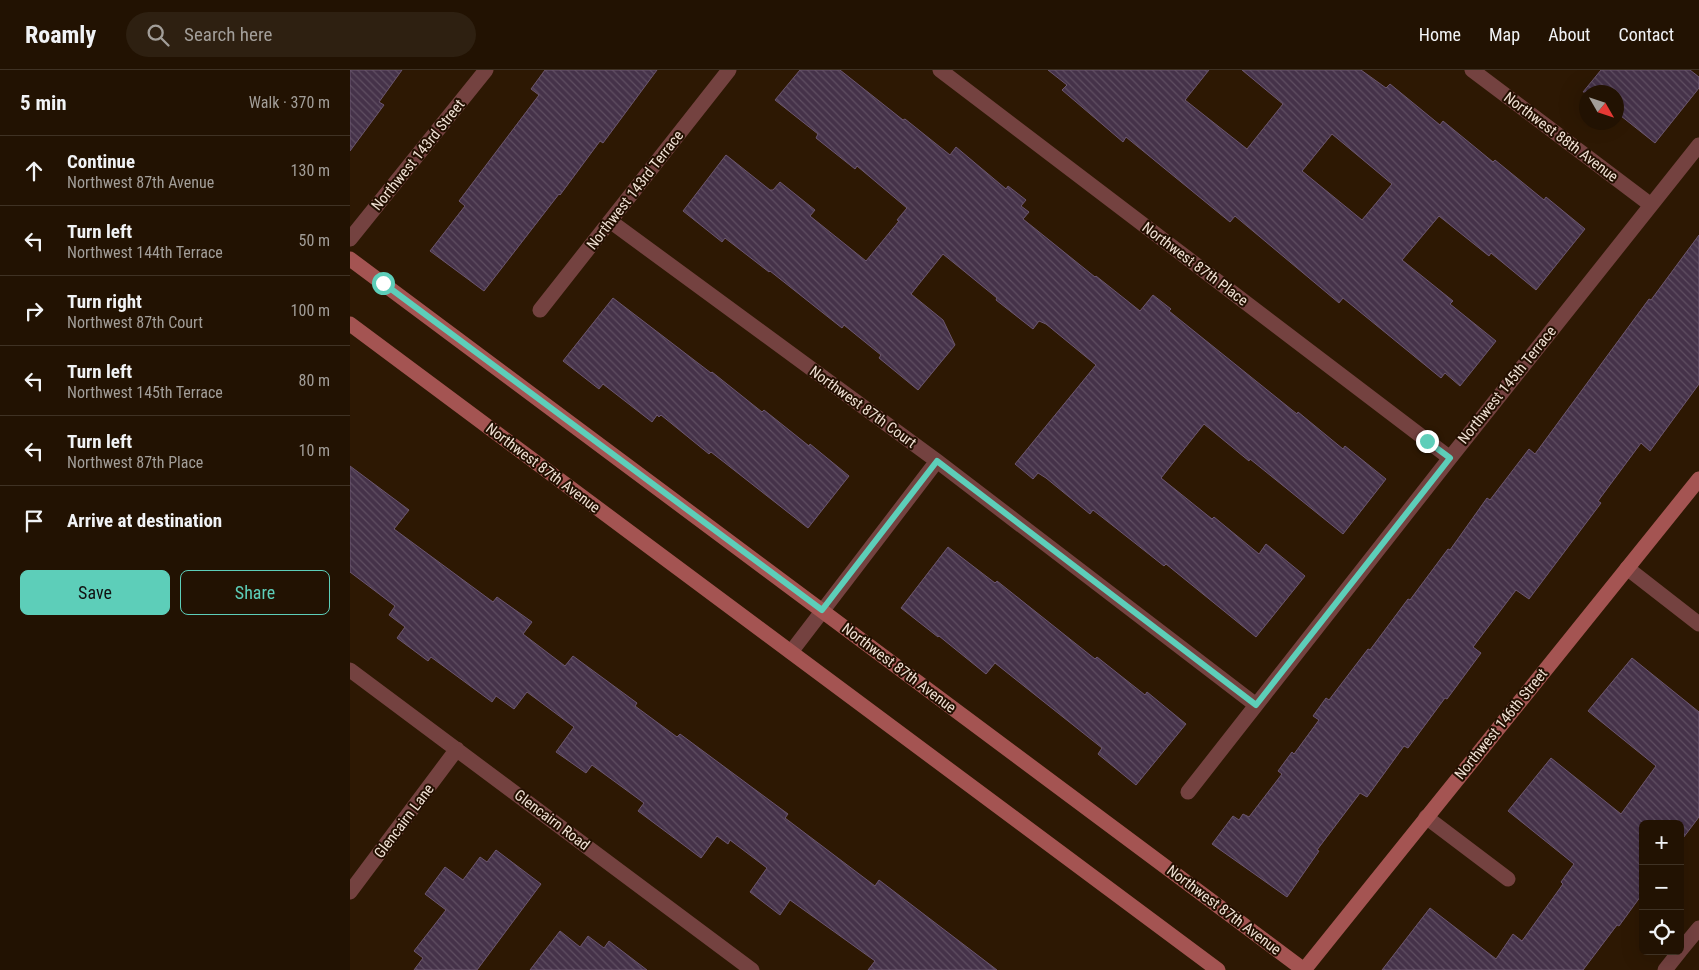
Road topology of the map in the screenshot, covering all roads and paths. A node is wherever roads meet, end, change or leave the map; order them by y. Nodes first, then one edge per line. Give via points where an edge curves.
1 (486, 70) edge
2 (730, 70) edge
3 (940, 70) edge
4 (1472, 70) edge
5 (1699, 145) edge
6 (1651, 205) junction
7 (610, 221) junction
8 (350, 240) edge
9 (350, 259) edge
10 (540, 310) dead end
11 (350, 324) edge
12 (1450, 458) junction
13 (937, 461) junction
14 (1699, 479) edge
15 (1627, 568) junction
16 (822, 610) junction
17 (1699, 624) edge
18 (791, 652) junction
19 (350, 670) edge
20 (1256, 705) junction
21 (457, 749) junction
22 (1188, 792) dead end
23 (1426, 817) junction
24 (1508, 879) dead end
25 (350, 892) edge
26 (1699, 928) edge
27 (1684, 946) edge
28 (1677, 955) edge
29 (752, 970) edge
30 (1218, 970) edge
31 (1304, 970) edge
32 (1665, 970) edge

1 - 8 street, Northwest 143rd Street
2 - 7 street, Northwest 143rd Terrace
3 - 12 street, Northwest 87th Place
4 - 6 street, Northwest 88th Avenue
5 - 6 street, Northwest 145th Terrace
6 - 12 street, Northwest 145th Terrace
7 - 10 street, Northwest 143rd Terrace
7 - 13 street, Northwest 87th Court
9 - 16 main road, Northwest 87th Avenue
11 - 18 main road, Northwest 87th Avenue
12 - 20 street, Northwest 145th Terrace
13 - 16 street
13 - 20 street, Northwest 87th Court
14 - 15 main road, Northwest 146th Street
15 - 17 street
15 - 23 main road, Northwest 146th Street
16 - 18 street
16 - 31 main road, Northwest 87th Avenue
18 - 30 main road, Northwest 87th Avenue
19 - 21 street, Glencairn Road
20 - 22 street, Northwest 145th Terrace
21 - 25 street, Glencairn Lane
21 - 29 street, Glencairn Road
23 - 24 street
23 - 31 main road, Northwest 146th Street
26 - 27 street
28 - 32 street

